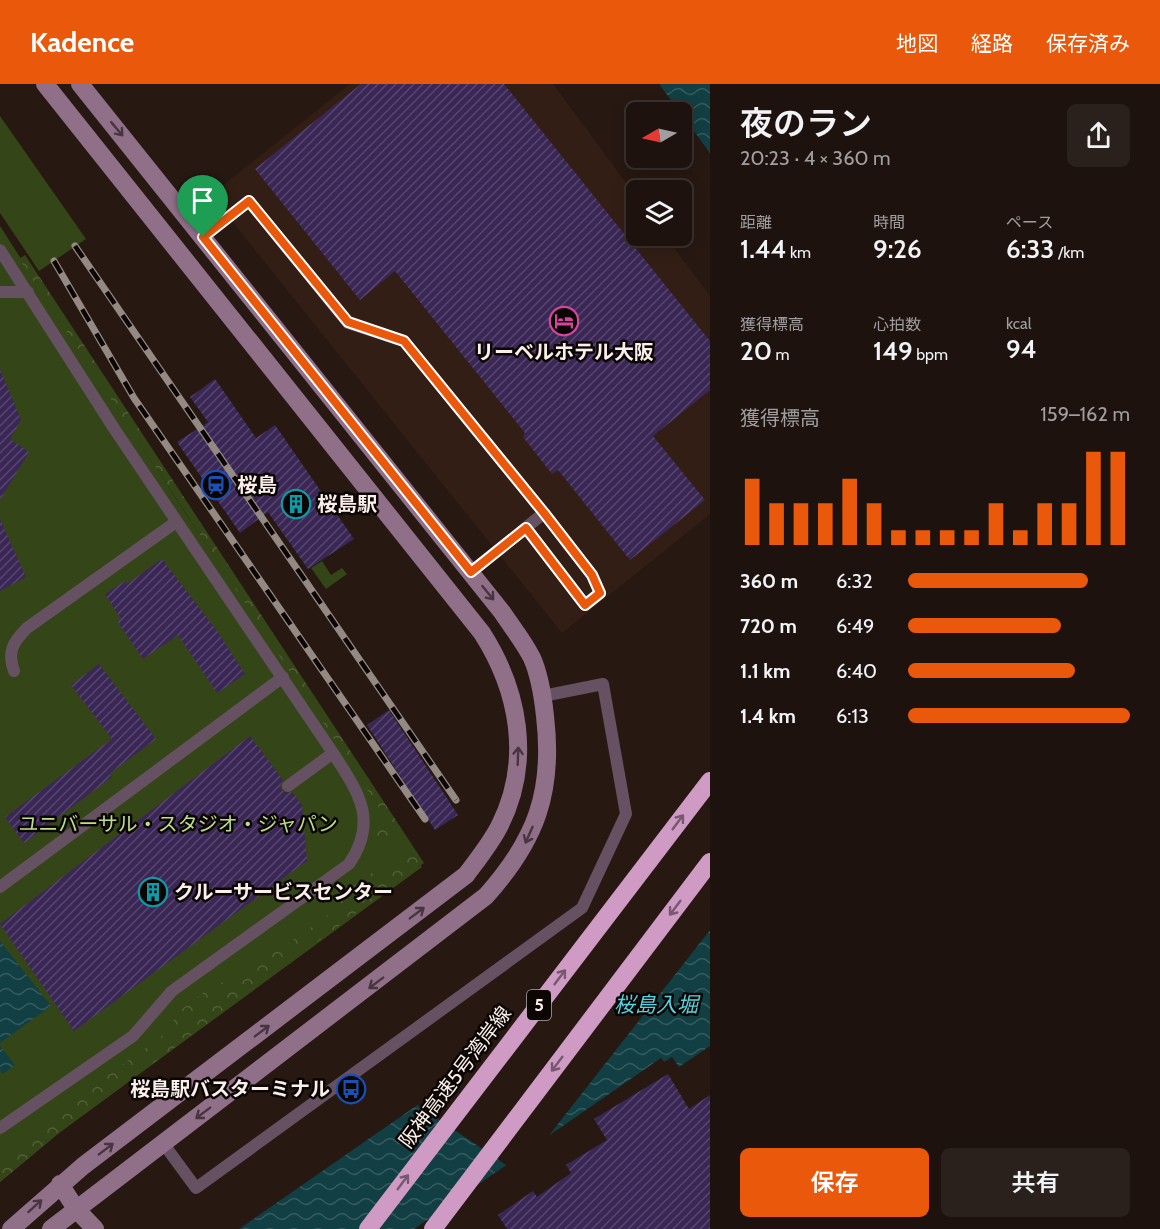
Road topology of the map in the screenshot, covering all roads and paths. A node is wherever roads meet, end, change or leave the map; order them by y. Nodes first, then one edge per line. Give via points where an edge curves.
1 (45, 84) edge
2 (80, 84) edge
3 (203, 237) junction
4 (0, 250) edge
5 (0, 292) edge
6 (28, 292) junction
7 (544, 513) junction
8 (176, 522) junction
9 (526, 528) junction
10 (471, 572) junction
11 (14, 671) dead end
12 (283, 677) junction
13 (543, 696) junction
14 (333, 753) junction
15 (710, 781) edge
16 (288, 786) dead end
17 (710, 862) edge
18 (0, 887) edge
19 (0, 1128) edge
20 (164, 1143) junction
21 (60, 1184) junction
22 (76, 1209) junction
23 (11, 1229) edge
24 (51, 1229) edge
25 (95, 1229) edge
26 (368, 1229) edge
27 (433, 1229) edge

21 -> 1 street via 466,875 500,826 512,797 518,771 519,730 509,685 499,659 482,633
2 -> 3 street
3 - 7 lane via 249,201 348,322 404,341
3 - 10 street
4 - 6 lane
5 - 6 lane
6 - 8 lane
7 - 9 lane
7 - 9 lane via 592,575 600,593 585,605
8 - 11 lane via 27,628 11,647
8 - 12 lane
9 - 10 lane
10 -> 13 street via 532,659
12 - 14 lane
12 - 18 lane
13 -> 20 street via 549,746 546,790 529,837 511,869 486,897 434,939
13 - 20 lane via 603,684 626,814 582,908 196,1188
14 - 16 lane
14 - 19 lane via 359,794 363,808 362,840 348,864 172,991 133,1036
26 -> 15 highway, 阪神高速5号湾岸線 / 5
17 -> 27 highway
20 - 22 street
21 - 22 street
23 -> 21 street
22 - 24 street
22 - 25 street

